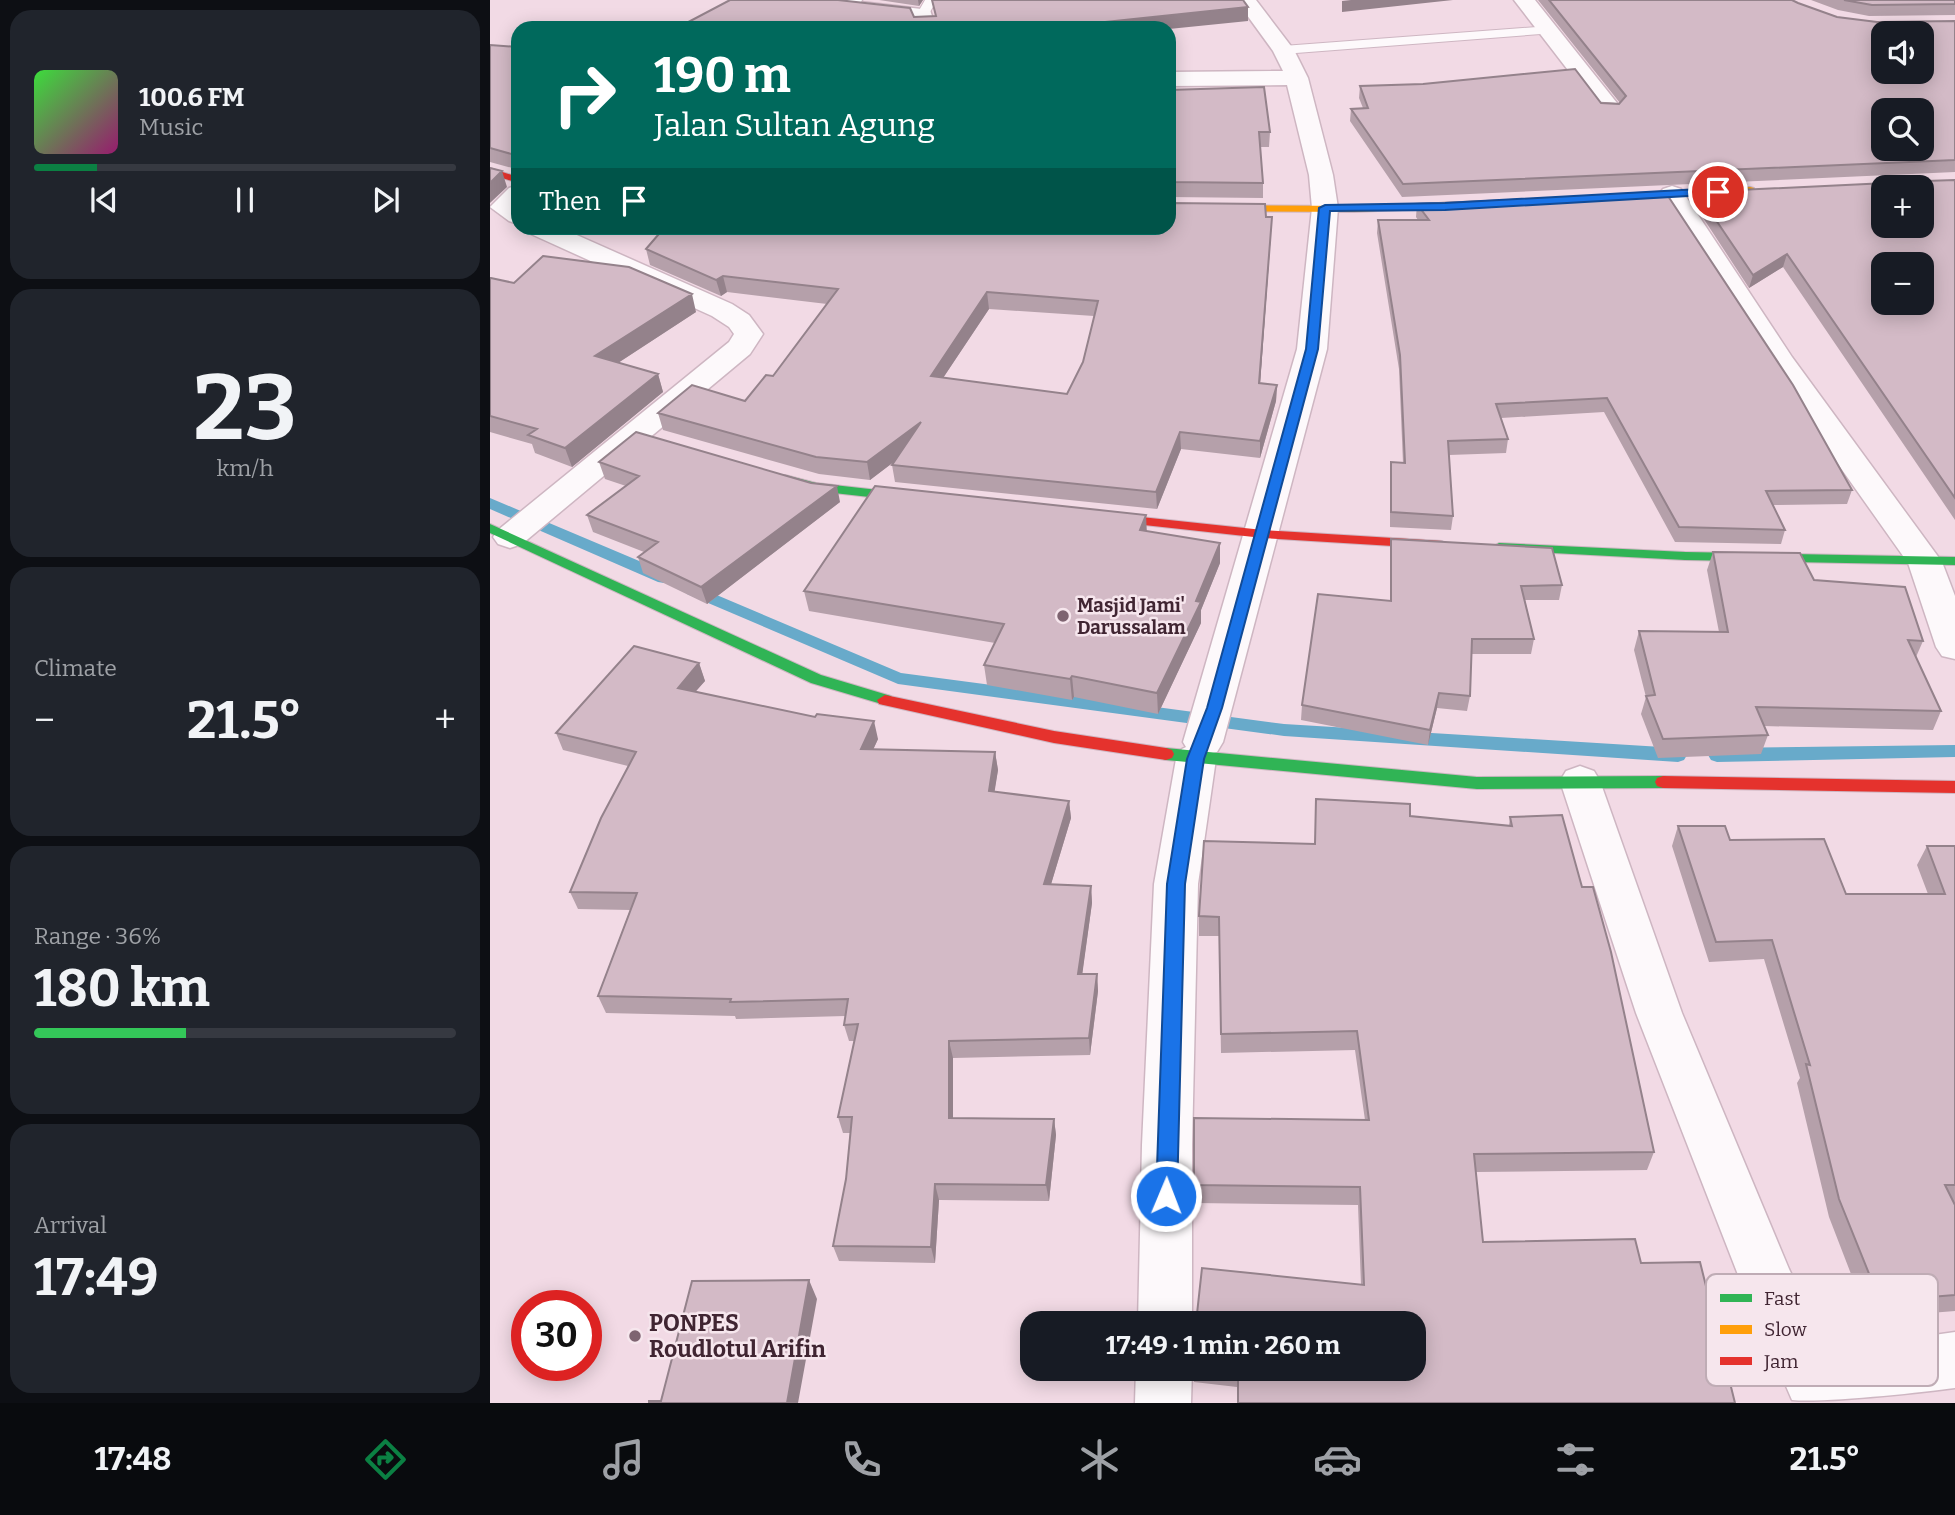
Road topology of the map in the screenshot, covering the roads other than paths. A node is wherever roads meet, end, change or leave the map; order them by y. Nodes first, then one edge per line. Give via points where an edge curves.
1 (852, 0) edge
2 (1245, 0) edge
3 (1524, 0) edge
4 (927, 14) edge
5 (1550, 30) junction
6 (1283, 50) junction
7 (1297, 78) junction
8 (1176, 79) edge
9 (1609, 108) edge
10 (490, 171) edge
11 (511, 178) edge
12 (1761, 190) edge
13 (1672, 194) junction
14 (1597, 198) edge
15 (1483, 204) edge
16 (1176, 208) edge
17 (1325, 208) junction
18 (556, 235) edge
19 (773, 475) edge
20 (939, 500) edge
21 (1074, 514) edge
22 (500, 533) edge
23 (1263, 534) junction
24 (1454, 545) edge
25 (1481, 547) edge
26 (1940, 561) edge
27 (1955, 647) edge
28 (1205, 737) junction
29 (1580, 781) junction
30 (1955, 787) edge
31 (1765, 1274) edge
32 (1164, 1311) edge
33 (1164, 1381) edge
34 (1838, 1386) edge
35 (1816, 1391) edge
36 (1163, 1403) edge

1 - 4 street via 848,7
2 - 6 street
3 - 5 street
5 - 6 lane
5 - 9 street
6 - 7 street
7 - 8 street
7 - 17 street
10 - 11 street
12 - 13 street
13 - 14 street
13 - 26 street via 1780,360
15 - 17 street
16 - 17 street
17 - 23 street via 1312,349
18 - 22 street via 722,310 749,334 740,348 643,436
19 - 20 street via 816,488
21 - 23 street
22 - 28 street via 816,679 895,704 1054,737
23 - 24 street
23 - 28 street
25 - 26 street
26 - 27 street
28 - 29 street via 1477,783
28 - 32 street via 1176,884
29 - 30 street
29 - 31 street via 1659,1013
33 - 36 street
34 - 35 street

